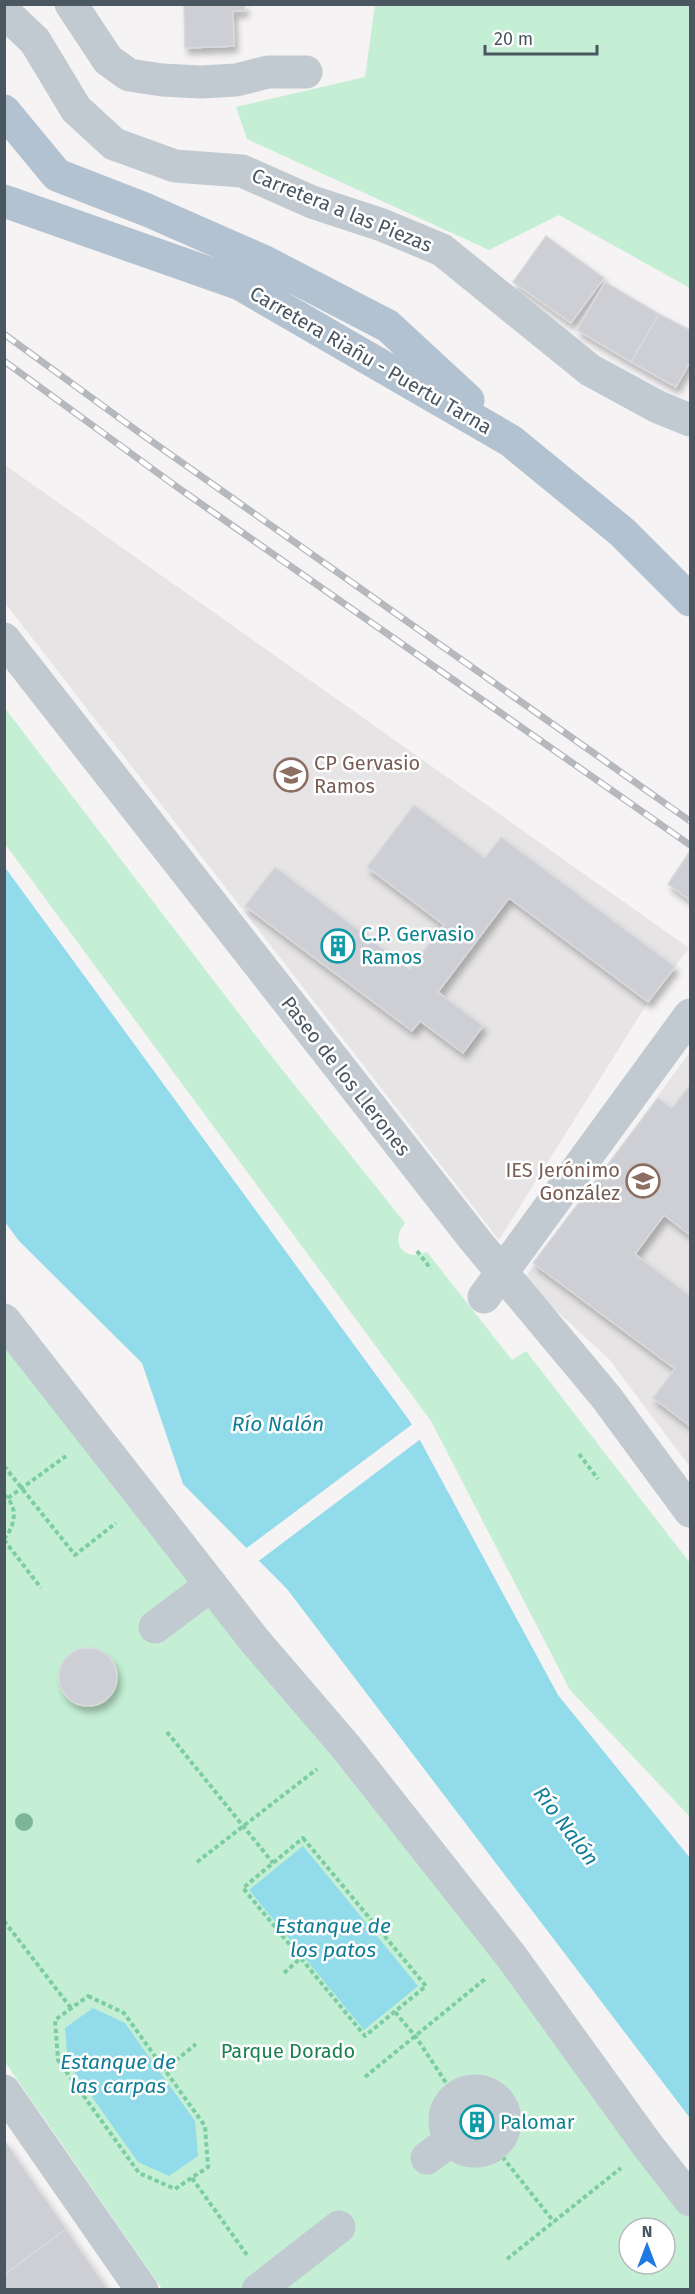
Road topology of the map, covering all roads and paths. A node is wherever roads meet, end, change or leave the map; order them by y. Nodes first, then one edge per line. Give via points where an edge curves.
1 (71, 4) edge
2 (4, 16) edge
3 (306, 72) dead end
4 (4, 111) edge
5 (4, 201) edge
6 (690, 420) edge
7 (511, 441) junction
8 (690, 600) edge
9 (4, 639) edge
10 (690, 1015) edge
11 (417, 1251) dead end
12 (431, 1269) dead end
13 (494, 1286) junction
14 (4, 1320) edge
15 (95, 1436) junction
16 (579, 1454) dead end
17 (4, 1466) edge
18 (598, 1479) dead end
19 (22, 1488) junction
20 (6, 1497) edge
21 (145, 1500) junction
22 (690, 1511) edge
23 (4, 1540) edge
24 (211, 1585) junction
25 (41, 1588) dead end
26 (155, 1627) dead end
27 (167, 1732) dead end
28 (346, 1747) junction
29 (243, 1825) junction
30 (197, 1862) dead end
31 (273, 1863) junction
32 (4, 1921) edge
33 (511, 1956) junction
34 (301, 1958) junction
35 (284, 1973) dead end
36 (71, 2008) junction
37 (395, 2012) junction
38 (416, 2037) junction
39 (196, 2044) dead end
40 (164, 2070) junction
41 (365, 2078) dead end
42 (4, 2091) edge
43 (456, 2097) junction
44 (493, 2145) junction
45 (648, 2146) junction
46 (192, 2178) junction
47 (690, 2200) edge
48 (554, 2222) junction
49 (339, 2227) dead end
50 (507, 2259) dead end
51 (263, 2286) edge
52 (142, 2289) edge

1 - 3 street via 108,60 129,75 201,82 236,80 268,72
2 - 6 street, Carretera a las Piezas via 35,41 76,109 114,144 175,166 242,171 312,202 442,250 590,370
4 - 7 main road via 57,175 263,261 388,326
5 - 7 main road, Carretera Riañu - Puertu Tarna via 240,284
7 - 8 main road, Carretera Riañu - Puertu Tarna via 622,532
9 - 13 street, Paseo de los Llerones
10 - 13 street
11 - 12 path
13 - 22 street, Paseo de los Llerones via 606,1397
14 - 15 street
15 - 19 path
15 - 21 street
16 - 18 path
17 - 19 path
19 - 20 path
19 - 21 path via 75,1555
20 - 23 path via 14,1508 15,1520
21 - 24 street
23 - 25 path
24 - 26 street
24 - 28 street
27 - 29 path
28 - 29 path
28 - 33 street
29 - 30 path
29 - 31 path
31 - 34 path via 243,1888
31 - 37 path via 303,1838 426,1986
32 - 36 path
33 - 38 path
33 - 45 street
34 - 35 path
34 - 37 path via 365,2036
36 - 40 path via 88,1996 124,2013
36 - 46 path via 55,2020 58,2060 139,2173 175,2189
37 - 38 path
38 - 41 path
38 - 43 path
39 - 40 path
40 - 46 path via 205,2126 208,2167
42 - 52 street
43 - 44 street via 478,2091 498,2103 504,2113 504,2124
43 - 44 street via 448,2106 439,2149 460,2147 471,2151
44 - 48 path
45 - 47 street
45 - 48 path
46 - 51 path
48 - 50 path
49 - 51 street

